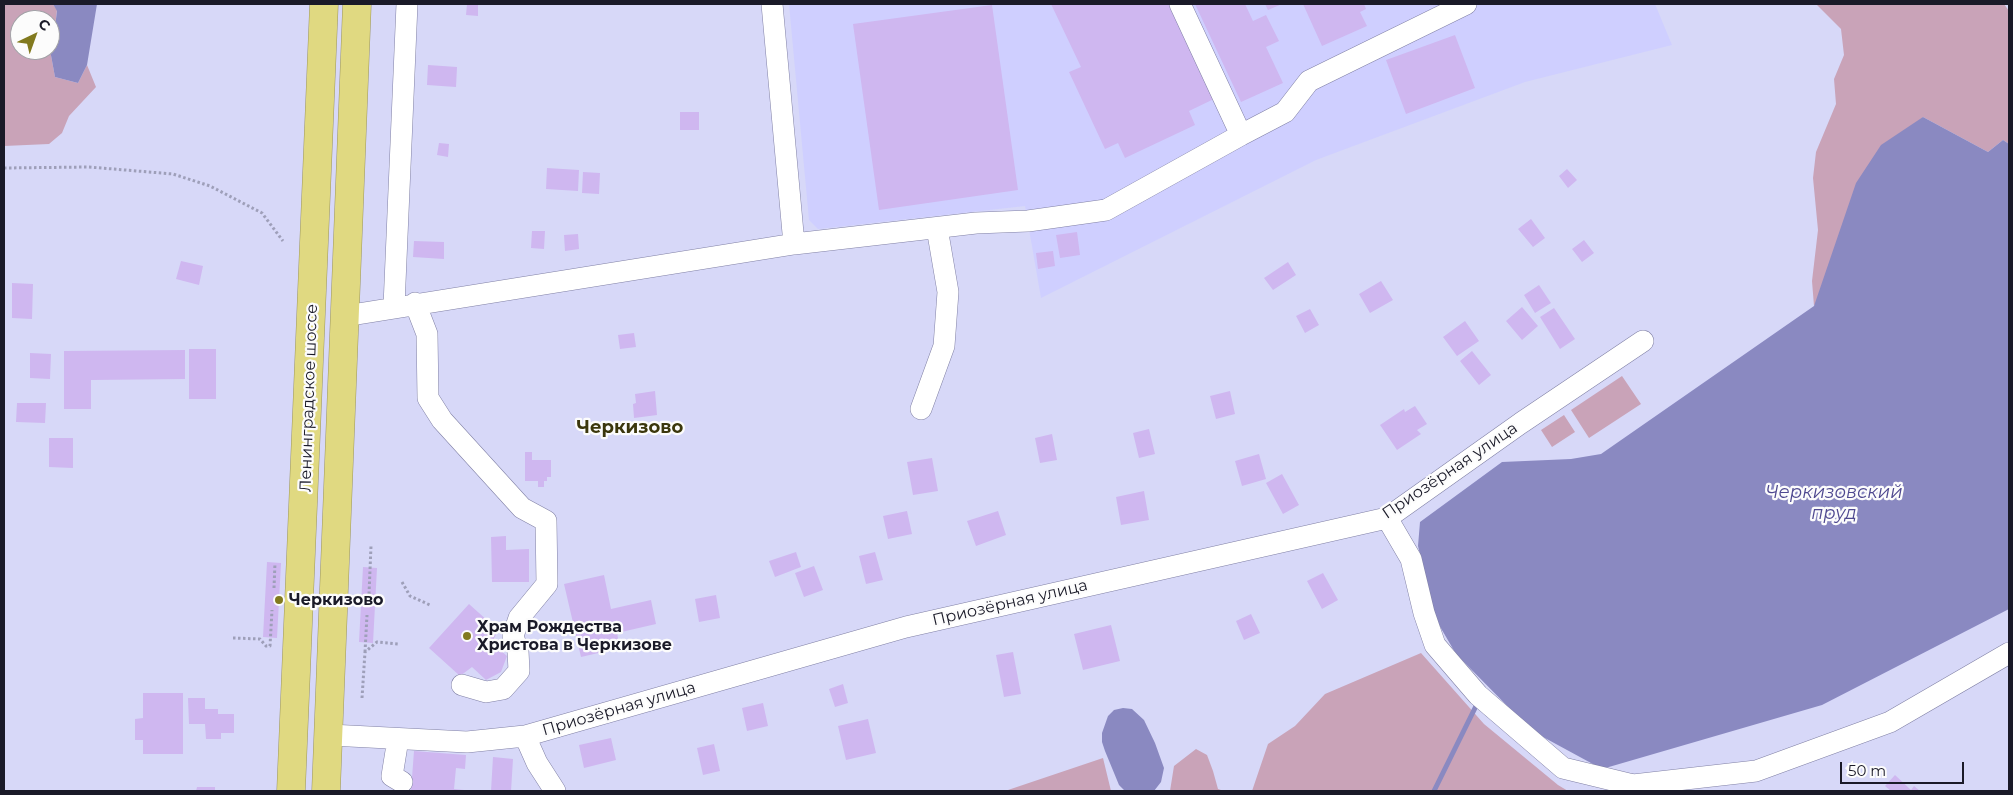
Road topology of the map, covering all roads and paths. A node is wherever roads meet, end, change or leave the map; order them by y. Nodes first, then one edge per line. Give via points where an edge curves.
1 (324, 4) edge
2 (358, 4) edge
3 (407, 4) edge
4 (772, 4) edge
5 (1180, 4) edge
6 (1466, 4) edge
7 (1241, 134) junction
8 (4, 168) edge
9 (937, 228) junction
10 (283, 242) dead end
11 (794, 244) junction
12 (415, 303) junction
13 (394, 306) junction
14 (345, 316) junction
15 (1643, 341) dead end
16 (921, 409) dead end
17 (1387, 518) junction
18 (371, 546) dead end
19 (275, 563) dead end
20 (402, 582) dead end
21 (274, 588) dead end
22 (369, 594) dead end
23 (430, 605) dead end
24 (272, 610) dead end
25 (367, 615) dead end
26 (233, 638) dead end
27 (398, 644) dead end
28 (365, 652) junction
29 (2009, 653) edge
30 (462, 685) dead end
31 (362, 698) dead end
32 (330, 735) junction
33 (525, 736) junction
34 (398, 738) junction
35 (402, 782) dead end
36 (291, 791) edge
37 (326, 791) edge
38 (555, 791) edge

1 - 36 highway, Ленинградское шоссе
2 - 14 highway, Ленинградское шоссе
3 - 13 street
4 - 11 street
5 - 7 street
6 - 7 street via 1309,81 1285,112
7 - 9 street via 1106,210 1028,221
8 - 10 path via 89,167 173,174 210,186 262,213
9 - 11 street
9 - 16 street via 948,292 944,346
11 - 12 street
12 - 13 street
12 - 30 street via 427,334 428,398 442,420 522,508 546,521 547,584 518,618 513,636 518,651 518,671 503,689 486,692
13 - 14 street
14 - 32 highway, Ленинградское шоссе
15 - 17 street, Приозёрная улица
17 - 29 street via 1411,559 1435,645 1478,695 1564,768 1633,785 1756,771 1890,722
17 - 33 street, Приозёрная улица via 906,627
18 - 22 path
19 - 21 path
20 - 23 path via 410,596
24 - 26 path via 270,646 260,639
25 - 28 path
27 - 28 path via 377,642
28 - 31 path
32 - 34 street, Приозёрная улица
32 - 37 highway, Ленинградское шоссе
33 - 34 street, Приозёрная улица via 467,742
33 - 38 street
34 - 35 street via 392,776

